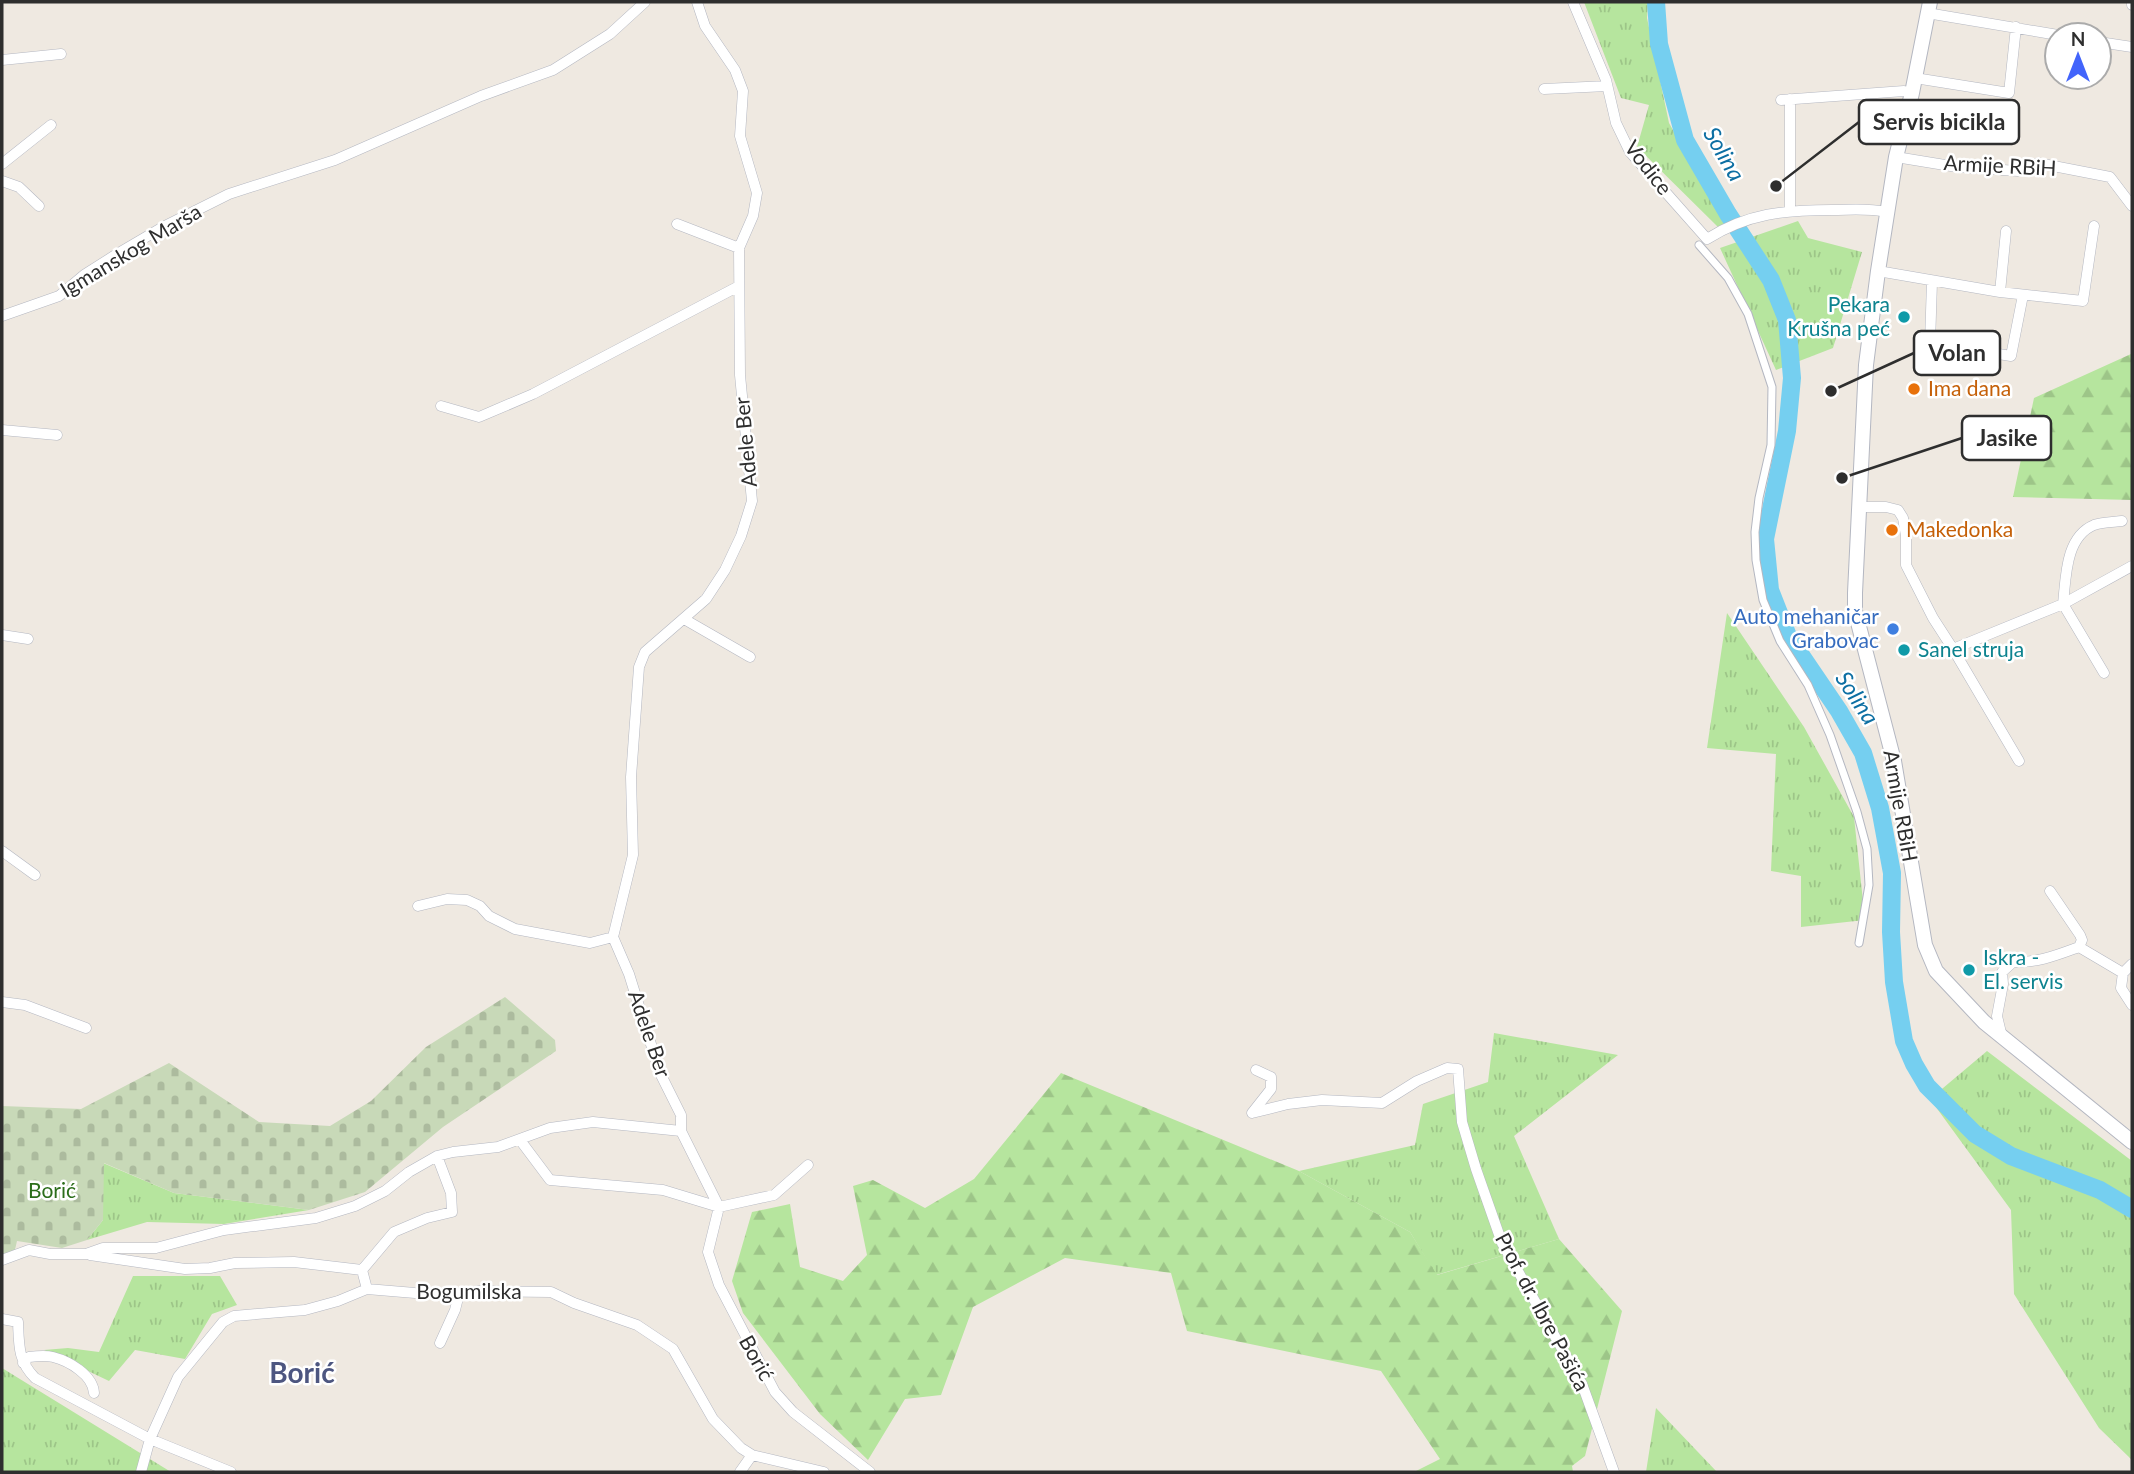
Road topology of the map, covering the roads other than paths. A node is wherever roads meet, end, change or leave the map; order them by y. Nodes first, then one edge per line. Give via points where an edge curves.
1 (645, 2) edge
2 (697, 2) edge
3 (1573, 2) edge
4 (1929, 7) edge
5 (2016, 27) junction
6 (2043, 32) edge
7 (2113, 44) edge
8 (2132, 47) edge
9 (61, 54) dead end
10 (2, 60) edge
11 (1913, 85) junction
12 (1607, 86) junction
13 (1544, 89) dead end
14 (51, 125) dead end
15 (1896, 157) junction
16 (2, 164) edge
17 (2, 181) edge
18 (39, 206) dead end
19 (2132, 206) edge
20 (1790, 210) junction
21 (1885, 212) junction
22 (677, 224) dead end
23 (2094, 226) dead end
24 (2006, 232) dead end
25 (1707, 239) junction
26 (739, 248) junction
27 (1878, 271) junction
28 (1932, 282) junction
29 (739, 286) junction
30 (2000, 292) junction
31 (2023, 295) junction
32 (2, 316) edge
33 (442, 406) dead end
34 (2, 430) edge
35 (57, 435) dead end
36 (1858, 507) junction
37 (2122, 521) dead end
38 (2132, 566) edge
39 (2063, 604) junction
40 (684, 619) junction
41 (2, 635) edge
42 (28, 639) dead end
43 (1953, 649) junction
44 (750, 657) dead end
45 (2104, 673) dead end
46 (2019, 761) dead end
47 (2, 851) edge
48 (35, 875) dead end
49 (2050, 891) dead end
50 (418, 906) dead end
51 (613, 937) junction
52 (1859, 943) dead end
53 (2080, 947) junction
54 (2132, 964) edge
55 (2123, 973) junction
56 (2, 1002) edge
57 (2132, 1005) edge
58 (86, 1028) dead end
59 (2002, 1037) junction
60 (1256, 1070) dead end
61 (681, 1131) junction
62 (520, 1140) junction
63 (2132, 1142) edge
64 (437, 1156) junction
65 (808, 1165) dead end
66 (719, 1207) junction
67 (86, 1254) junction
68 (2, 1260) edge
69 (362, 1270) junction
70 (367, 1289) junction
71 (459, 1294) junction
72 (2, 1320) edge
73 (440, 1343) dead end
74 (23, 1363) junction
75 (94, 1394) dead end
76 (150, 1439) junction
77 (752, 1455) junction
78 (141, 1472) edge
79 (231, 1472) edge
80 (740, 1472) edge
81 (824, 1472) edge
82 (870, 1472) edge
83 (1614, 1472) edge

1 - 32 street, Igmanskog Marša via 610,34 553,70 335,160 229,194 129,247 59,296
2 - 26 street, Adele Ber via 705,26 735,70 743,91 740,136 757,193
3 - 12 street, Vodice
4 - 5 street, Armije RBiH
4 - 11 main road, Armije RBiH
5 - 6 street, Armije RBiH
5 - 11 street via 2009,93
7 - 8 street
9 - 10 street
11 - 15 main road, Armije RBiH
11 - 20 street via 1904,91 1786,100
12 - 13 street
12 - 25 street, Vodice via 1616,123 1630,152
14 - 16 street
15 - 19 street, Armije RBiH via 2018,172 2038,163 2110,177
15 - 21 main road, Armije RBiH
17 - 18 street via 19,187
20 - 21 street
20 - 25 street via 1752,217
21 - 27 main road, Armije RBiH
22 - 26 street
23 - 31 street via 2083,301
24 - 30 street
25 - 52 street via 1748,314 1772,387 1771,445 1759,498 1756,560 1763,600 1830,735 1867,849 1870,885
26 - 29 street, Adele Ber
27 - 28 street
27 - 36 main road, Armije RBiH via 1866,365
28 - 30 street
28 - 31 street via 1930,343 2011,356
29 - 33 street via 533,394 479,417
29 - 40 street, Adele Ber via 740,375 752,501 725,570 706,599
30 - 31 street
34 - 35 street
36 - 43 street via 1898,510 1906,536 1906,565
36 - 59 main road, Armije RBiH via 1855,611 1894,761 1924,945 1944,980
37 - 39 street via 2095,525 2081,534 2071,551
38 - 39 street
39 - 43 street
39 - 45 street
40 - 44 street
40 - 51 street, Adele Ber via 645,652 639,667 631,777 633,855
41 - 42 street
43 - 46 street
47 - 48 street
49 - 53 street via 2080,934
50 - 51 street via 467,900 515,929 590,943
51 - 61 street, Adele Ber via 660,1073 681,1115
53 - 55 street
53 - 59 street via 2046,960 2013,962 2003,972 1997,1016
54 - 55 street
55 - 57 street via 2121,988
56 - 58 street via 25,1005
59 - 63 main road, Armije RBiH
60 - 83 street, Prof. dr. Ibre Pašića via 1271,1077 1271,1089 1252,1113 1322,1100 1382,1102 1417,1081 1447,1068 1458,1069 1462,1122 1502,1243 1582,1384
61 - 62 street via 593,1122 550,1128
61 - 66 street
62 - 64 street
62 - 66 street via 550,1180 663,1190
64 - 67 street via 385,1191 316,1219 224,1230 156,1248 103,1248
64 - 69 street via 451,1193 452,1212 394,1232
65 - 66 street via 774,1195
66 - 82 street, Borić via 708,1252 719,1285 775,1392 793,1412
67 - 68 street via 29,1250
67 - 69 street via 185,1269 294,1262
69 - 70 street
70 - 71 street, Bogumilska
70 - 76 street, Bogumilska via 304,1310 234,1316 223,1322 178,1377
71 - 73 street
71 - 77 street, Bogumilska via 551,1292 637,1325 673,1349 713,1419
72 - 74 street via 18,1322
74 - 75 street via 29,1357 54,1357 87,1376
74 - 76 street via 35,1378
76 - 78 street, Bogumilska
76 - 79 street
77 - 80 street
77 - 81 street, Bogumilska

